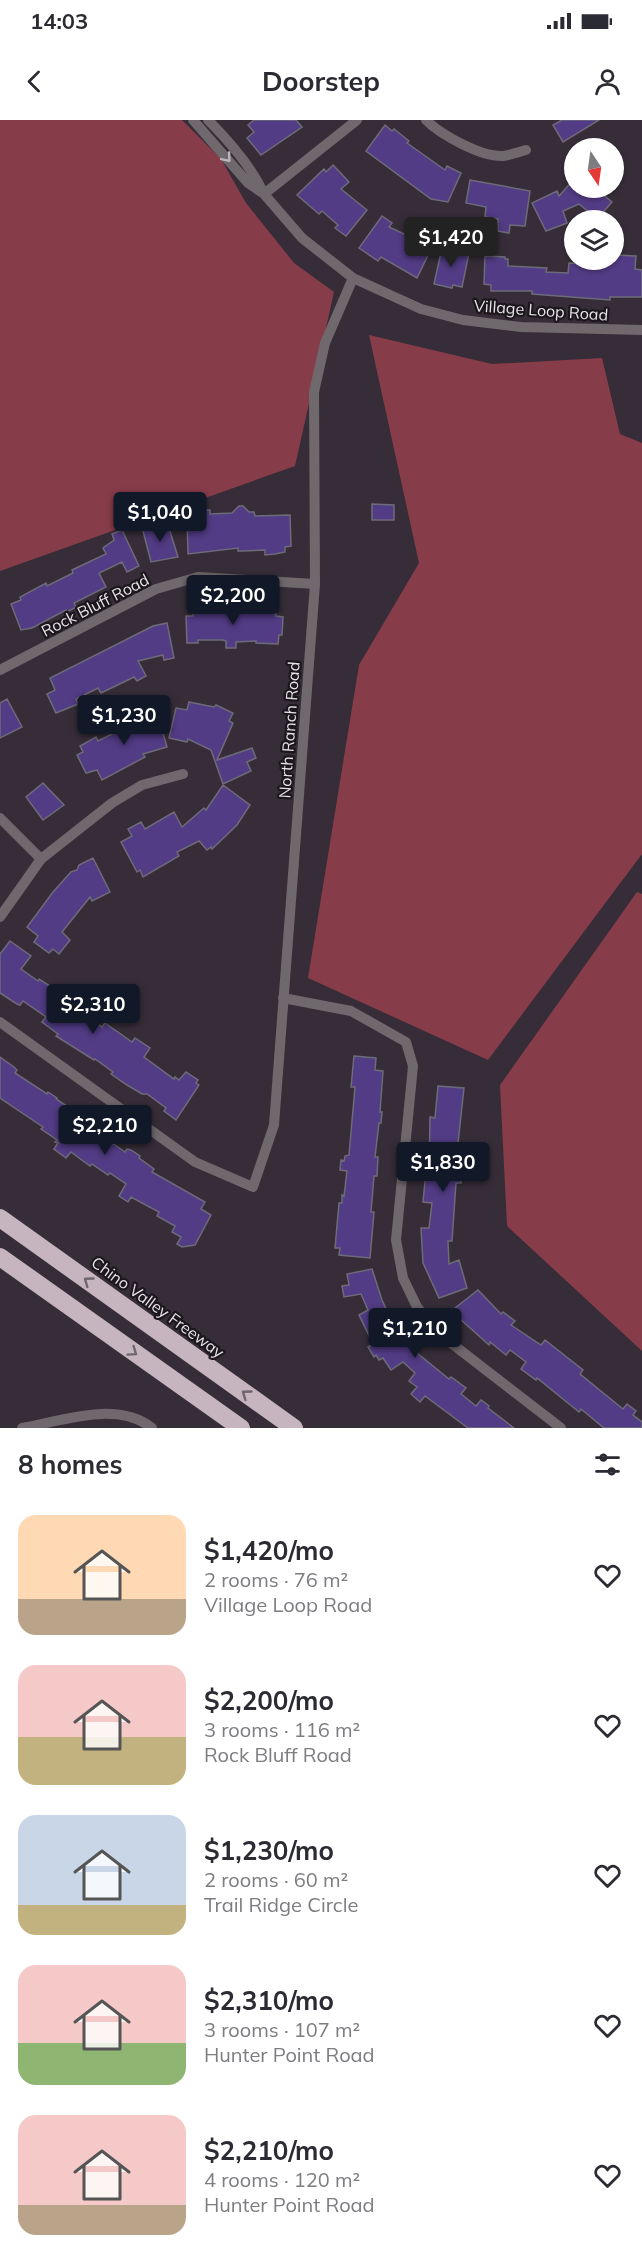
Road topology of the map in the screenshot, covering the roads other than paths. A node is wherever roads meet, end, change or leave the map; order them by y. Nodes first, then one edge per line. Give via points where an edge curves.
1 (193, 120) edge
2 (208, 120) edge
3 (357, 120) edge
4 (426, 120) edge
5 (526, 150) dead end
6 (264, 194) junction
7 (353, 278) junction
8 (642, 330) edge
9 (315, 584) junction
10 (0, 670) edge
11 (183, 774) dead end
12 (0, 818) edge
13 (41, 859) junction
14 (0, 917) edge
15 (283, 999) junction
16 (0, 1022) edge
17 (0, 1218) edge
18 (0, 1257) edge
19 (22, 1428) edge
20 (152, 1428) edge
21 (241, 1428) edge
22 (294, 1428) edge
23 (561, 1428) edge

1 -> 6 street, Village Loop Road via 248,183
2 - 6 street, Village Loop Road via 226,138
3 - 6 street
4 - 5 street via 436,130 488,154 504,156
6 - 7 street, Village Loop Road via 302,238
7 - 8 street, Village Loop Road via 422,309 463,321 521,327
7 - 9 street, North Ranch Road via 325,343 314,392
9 - 10 street, Rock Bluff Road via 198,578 156,589
9 - 15 street, North Ranch Road
11 - 13 street via 135,789
12 - 13 street
13 - 14 street
15 - 16 street, North Ranch Road via 274,1125 253,1187 195,1162
15 - 23 street via 351,1011 406,1042 413,1066 396,1240 404,1278 417,1306 438,1333
22 -> 17 highway, Chino Valley Freeway
18 -> 21 highway
19 - 20 street via 109,1413 128,1416

